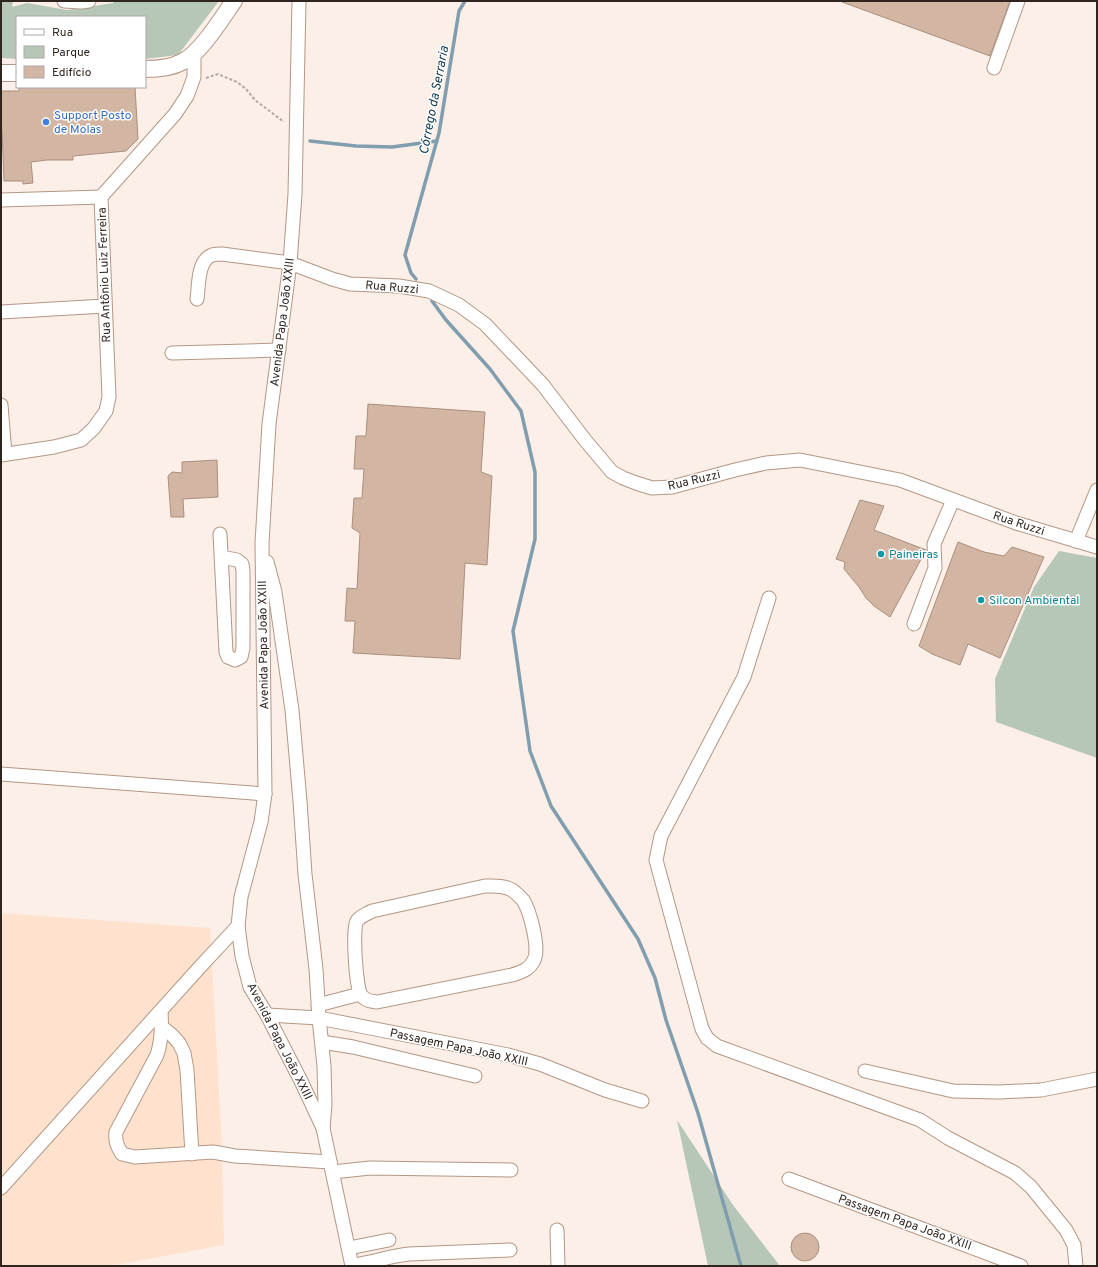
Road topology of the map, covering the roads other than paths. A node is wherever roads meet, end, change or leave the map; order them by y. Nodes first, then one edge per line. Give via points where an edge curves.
1 (64, 1) edge
2 (89, 1) edge
3 (234, 1) edge
4 (299, 1) edge
5 (1018, 1) edge
6 (194, 53) junction
7 (994, 68) dead end
8 (146, 69) edge
9 (1, 72) edge
10 (16, 73) edge
11 (101, 197) junction
12 (1, 200) edge
13 (290, 263) junction
14 (197, 299) dead end
15 (105, 306) junction
16 (1, 312) edge
17 (279, 350) junction
18 (172, 353) dead end
19 (1, 405) edge
20 (3, 454) edge
21 (1097, 490) edge
22 (953, 500) junction
23 (220, 534) dead end
24 (1076, 540) junction
25 (262, 543) junction
26 (1097, 547) edge
27 (221, 557) junction
28 (769, 598) dead end
29 (914, 624) dead end
30 (1, 774) edge
31 (265, 794) junction
32 (238, 926) junction
33 (360, 994) junction
34 (319, 1011) junction
35 (161, 1012) junction
36 (267, 1015) junction
37 (162, 1027) junction
38 (322, 1042) junction
39 (865, 1071) dead end
40 (475, 1076) dead end
41 (1097, 1079) edge
42 (642, 1101) dead end
43 (323, 1128) junction
44 (192, 1154) junction
45 (331, 1167) junction
46 (511, 1170) dead end
47 (789, 1179) dead end
48 (1, 1188) edge
49 (556, 1230) dead end
50 (390, 1240) dead end
51 (349, 1248) junction
52 (510, 1250) dead end
53 (352, 1265) edge
54 (558, 1266) edge
55 (1020, 1266) edge
56 (1076, 1266) edge

1 - 2 street
3 - 6 main road
4 - 13 street, Avenida Papa João XXIII via 296,194
5 - 7 street
6 - 8 main road via 183,62 172,66
6 - 11 street, Rua Antônio Luiz Ferreira via 194,77 187,96 175,114
9 - 10 main road
11 - 12 street
11 - 15 street, Rua Antônio Luiz Ferreira
13 - 14 street, Rua Ruzzi via 222,254 212,255 202,265
13 - 17 street, Avenida Papa João XXIII
13 - 22 street, Rua Ruzzi via 350,284 399,286 429,291 459,305 484,324 543,385 612,472 622,478 652,488 672,487 766,463 800,460 900,480
15 - 16 street
15 - 20 street, Rua Antônio Luiz Ferreira via 109,396 106,411 94,428 81,440 54,447
17 - 18 street
17 - 25 street, Avenida Papa João XXIII via 269,424
19 - 20 street
21 - 24 street
22 - 24 street, Rua Ruzzi via 1016,523
22 - 29 street via 934,544 934,568
23 - 27 street
24 - 26 street, Rua Ruzzi
25 - 31 street, Avenida Papa João XXIII
25 - 34 street via 275,592 292,710 304,874
27 - 27 street via 226,652 228,657 235,660 241,657 243,648 243,571 242,564 237,560
28 - 56 street via 744,677 661,836 656,860 702,1029 707,1038 717,1046 920,1120 948,1138 1015,1173 1031,1187 1066,1230 1074,1245
30 - 31 street
31 - 32 street, Avenida Papa João XXIII via 261,822 240,897
32 - 35 street
32 - 36 street, Avenida Papa João XXIII via 250,987
33 - 33 street via 357,984 354,930 356,922 363,916 372,911 485,886 501,886 513,890 522,900 529,914 537,949 535,959 522,972 378,1002 368,1001
33 - 34 street
34 - 36 street
34 - 38 street
34 - 42 street, Passagem Papa João XXIII via 508,1055
35 - 37 street
35 - 48 street
36 - 43 street, Avenida Papa João XXIII
37 - 44 street via 179,1043 184,1053
37 - 44 street via 157,1056 116,1132 115,1140 122,1154 135,1157
38 - 40 street
38 - 43 street via 325,1105
39 - 41 street via 953,1091 1041,1090
43 - 45 street, Avenida Papa João XXIII
44 - 45 street via 213,1152
45 - 46 street
45 - 51 street, Avenida Papa João XXIII
47 - 55 street, Passagem Papa João XXIII
49 - 54 street
50 - 51 street
51 - 53 street, Avenida Papa João XXIII
52 - 53 street via 397,1255

